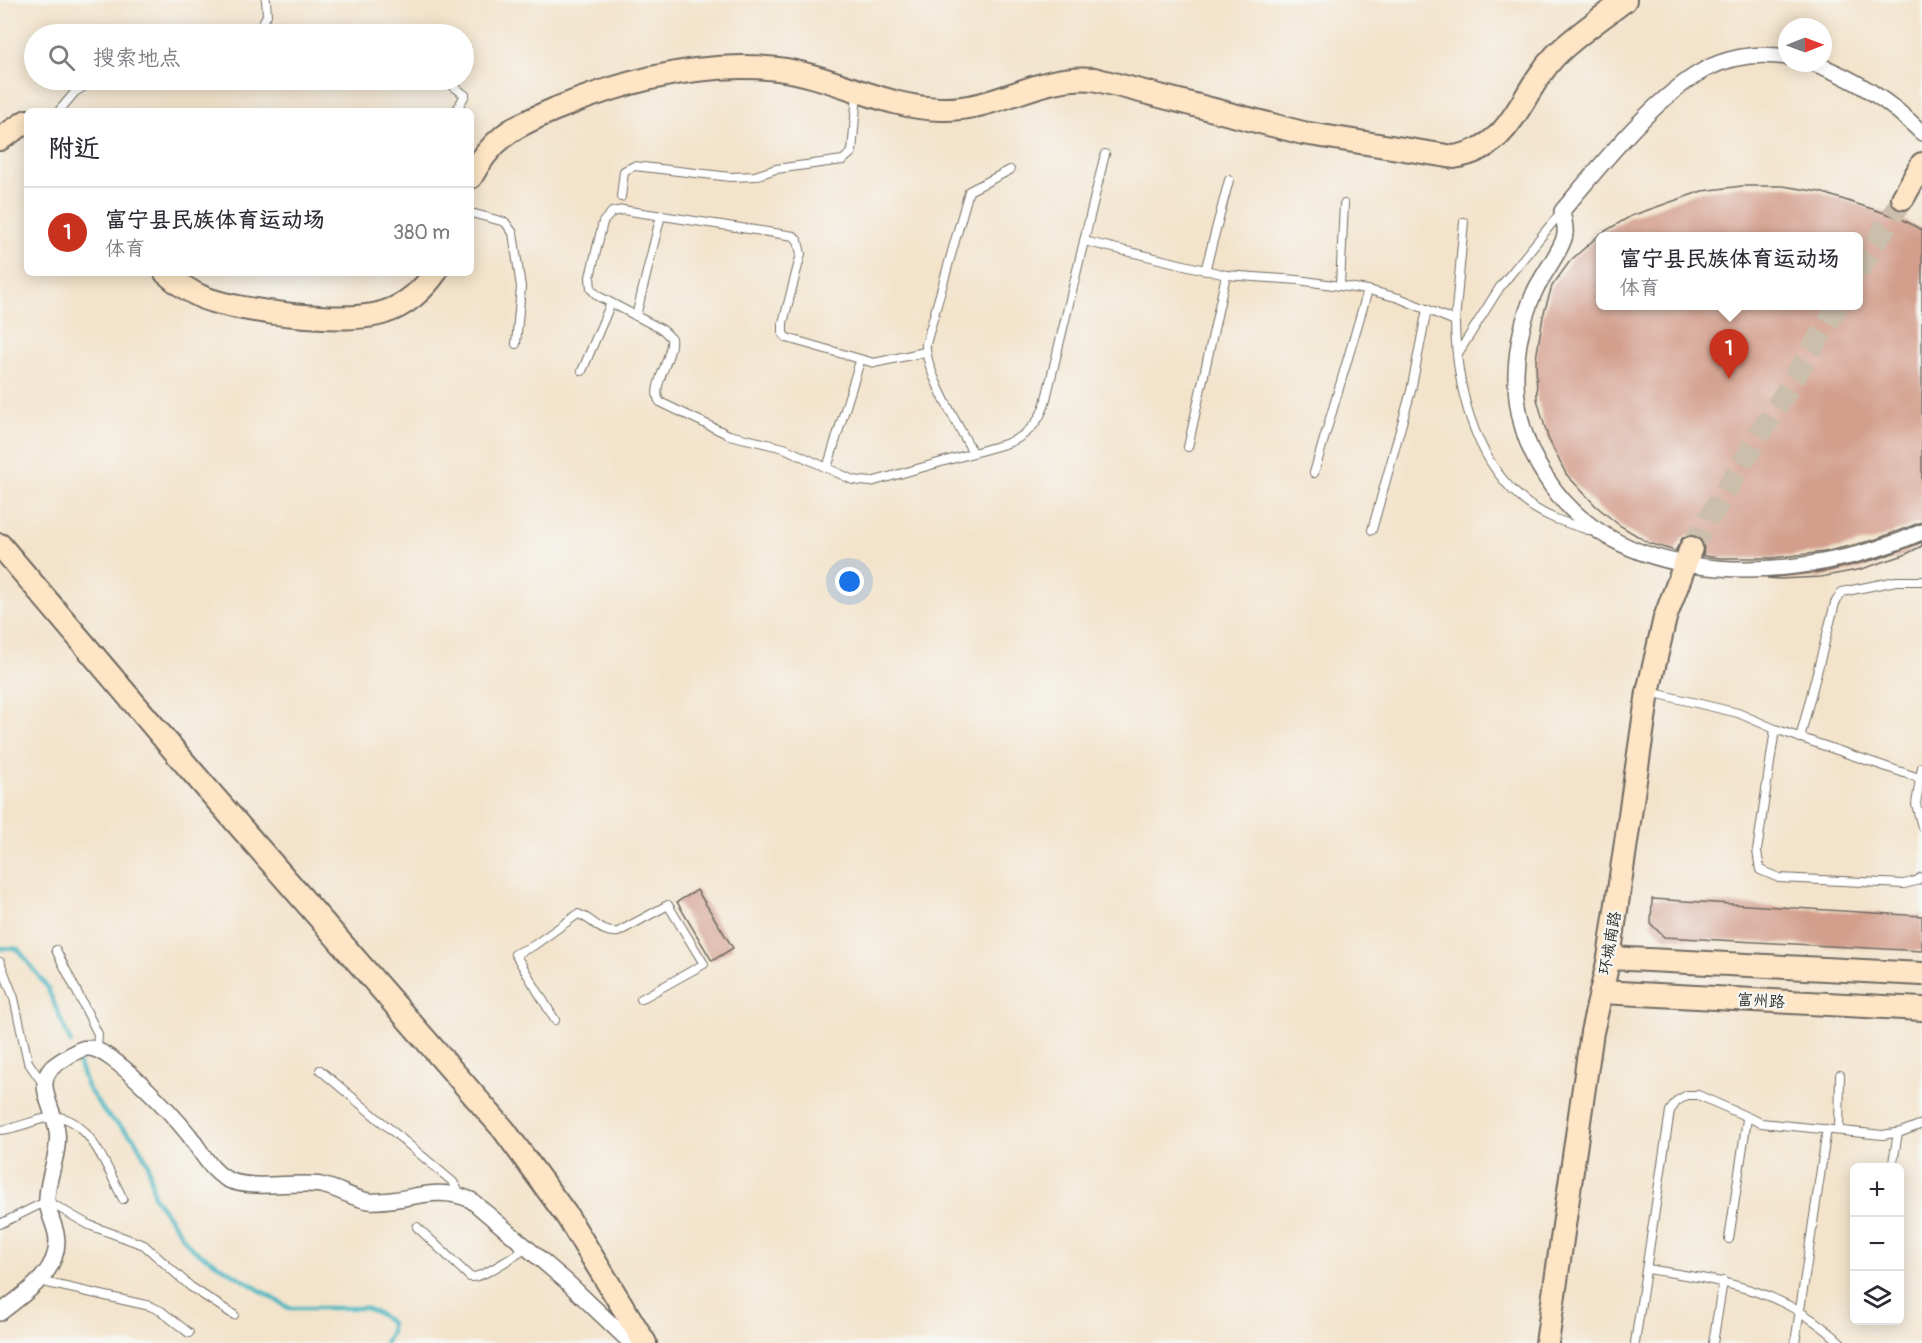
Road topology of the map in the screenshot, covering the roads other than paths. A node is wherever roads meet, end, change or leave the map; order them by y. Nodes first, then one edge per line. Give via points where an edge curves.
1 (266, 0) edge
2 (1625, 0) edge
3 (262, 24) edge
4 (1778, 57) edge
5 (1832, 72) edge
6 (78, 90) edge
7 (458, 90) edge
8 (857, 90) junction
9 (62, 108) edge
10 (458, 108) edge
11 (24, 123) edge
12 (1922, 133) edge
13 (0, 139) edge
14 (1105, 154) dead end
15 (1922, 165) edge
16 (1010, 170) dead end
17 (474, 173) edge
18 (1229, 180) dead end
19 (621, 197) dead end
20 (1903, 198) tunnel mouth
21 (1344, 204) dead end
22 (1562, 211) junction
23 (474, 214) edge
24 (661, 215) junction
25 (1464, 222) dead end
26 (1084, 241) junction
27 (1205, 271) junction
28 (1226, 275) junction
29 (170, 276) edge
30 (432, 276) edge
31 (1340, 285) junction
32 (1368, 290) junction
33 (611, 303) junction
34 (1427, 309) junction
35 (636, 316) junction
36 (1455, 321) junction
37 (516, 344) dead end
38 (925, 352) junction
39 (1456, 355) junction
40 (860, 361) junction
41 (582, 371) dead end
42 (1188, 447) dead end
43 (973, 453) junction
44 (827, 468) junction
45 (1314, 473) dead end
46 (1372, 531) dead end
47 (1922, 532) edge
48 (1605, 536) junction
49 (0, 545) edge
50 (1687, 556) junction
51 (1922, 581) edge
52 (1648, 692) junction
53 (1775, 729) junction
54 (1800, 738) junction
55 (1922, 767) edge
56 (1919, 778) junction
57 (1922, 827) edge
58 (1922, 877) edge
59 (56, 950) dead end
60 (1609, 958) junction
61 (0, 962) edge
62 (1922, 974) edge
63 (1601, 992) junction
64 (641, 999) dead end
65 (1922, 1009) edge
66 (555, 1020) dead end
67 (97, 1049) junction
68 (320, 1070) dead end
69 (1840, 1075) dead end
70 (45, 1086) junction
71 (55, 1117) junction
72 (1747, 1119) junction
73 (1922, 1124) edge
74 (1827, 1129) junction
75 (0, 1130) edge
76 (1839, 1130) junction
77 (1898, 1133) junction
78 (1893, 1163) edge
79 (462, 1196) junction
80 (123, 1199) dead end
81 (47, 1201) junction
82 (0, 1224) edge
83 (417, 1227) dead end
84 (1729, 1239) dead end
85 (527, 1248) junction
86 (1647, 1269) junction
87 (39, 1281) junction
88 (1723, 1281) junction
89 (1800, 1310) junction
90 (0, 1313) edge
91 (234, 1315) dead end
92 (189, 1333) dead end
93 (631, 1343) edge
94 (645, 1343) edge
95 (1546, 1343) edge
96 (1635, 1343) edge
97 (1713, 1343) edge
98 (1795, 1343) edge
99 (1841, 1343) edge

1 - 3 lane via 267,15
2 - 8 main road via 1552,60 1498,138 1477,151 1454,157 1303,133 1094,79 1059,80 993,103 953,110 912,106
4 - 22 street via 1742,57 1707,68 1691,79 1640,124
5 - 12 street via 1883,100
6 - 9 lane
7 - 10 lane via 465,95
8 - 17 main road via 805,74 752,67 698,71 618,85 516,128 495,145
8 - 19 lane via 849,158 743,177 634,166 624,171
11 - 13 main road
14 - 26 lane
15 - 20 main road
16 - 38 lane via 969,190
18 - 27 lane
21 - 31 lane
22 - 39 lane via 1500,286
22 - 48 street via 1563,242 1542,276 1521,333 1516,372 1518,411 1529,448 1548,481 1572,511
23 - 37 lane via 505,222 513,233 521,288
24 - 33 lane via 623,210 606,216 590,283 594,293
24 - 35 lane
24 - 40 lane via 794,236 801,254 783,334 791,340
25 - 36 lane
26 - 27 lane
26 - 43 lane via 1040,417 1019,438
27 - 28 lane
28 - 31 lane
28 - 42 lane
29 - 30 main road via 192,292 216,302 296,314 356,317 393,309 415,295
31 - 32 lane
32 - 34 lane
32 - 45 lane
33 - 35 lane
33 - 41 lane
34 - 36 lane
34 - 46 lane via 1411,391
35 - 44 lane via 671,338 671,351 657,392 660,402 729,435 784,448
36 - 39 lane
38 - 40 lane via 882,363
38 - 43 lane
39 - 48 lane via 1478,436 1508,486 1554,519
40 - 44 lane
43 - 44 lane via 871,482 853,480
47 - 50 street via 1856,555 1799,566 1741,569
48 - 50 street via 1644,552
49 - 94 main road via 504,1130 573,1225
50 - 52 main road, 环城南路 via 1665,618
51 - 54 lane via 1896,581 1842,592 1835,603
52 - 53 lane via 1738,713
52 - 60 main road, 环城南路
53 - 54 lane
53 - 58 lane via 1757,851 1760,870 1779,878 1904,884
54 - 56 lane
55 - 56 lane
56 - 57 lane via 1916,804
59 - 67 lane via 98,1034
60 - 62 main road
60 - 63 main road, 环城南路
61 - 70 lane via 14,998 28,1062
63 - 65 main road, 富州路
63 - 95 main road, 环城南路
64 - 66 lane via 704,964 668,905 610,933 578,914 515,954
67 - 70 street via 82,1049 52,1066 46,1074
67 - 79 street via 168,1110 214,1169 228,1180 324,1186 368,1201 436,1192
68 - 79 lane via 453,1182
69 - 76 lane
70 - 71 street
71 - 75 lane
71 - 80 lane via 73,1121 88,1134
71 - 81 street via 57,1151
72 - 74 lane
72 - 84 lane
72 - 86 lane via 1698,1095 1686,1095 1670,1111
73 - 77 lane
74 - 76 lane
74 - 89 lane
76 - 77 lane
77 - 78 lane
79 - 85 street
81 - 82 lane
81 - 87 street via 57,1241 49,1270
81 - 91 lane via 88,1225 144,1245 191,1287
83 - 85 lane via 470,1277 476,1278
85 - 93 street
86 - 88 lane
86 - 96 lane
87 - 90 street
87 - 92 lane via 150,1306
88 - 89 lane via 1760,1291
88 - 97 lane
89 - 98 lane
89 - 99 lane

